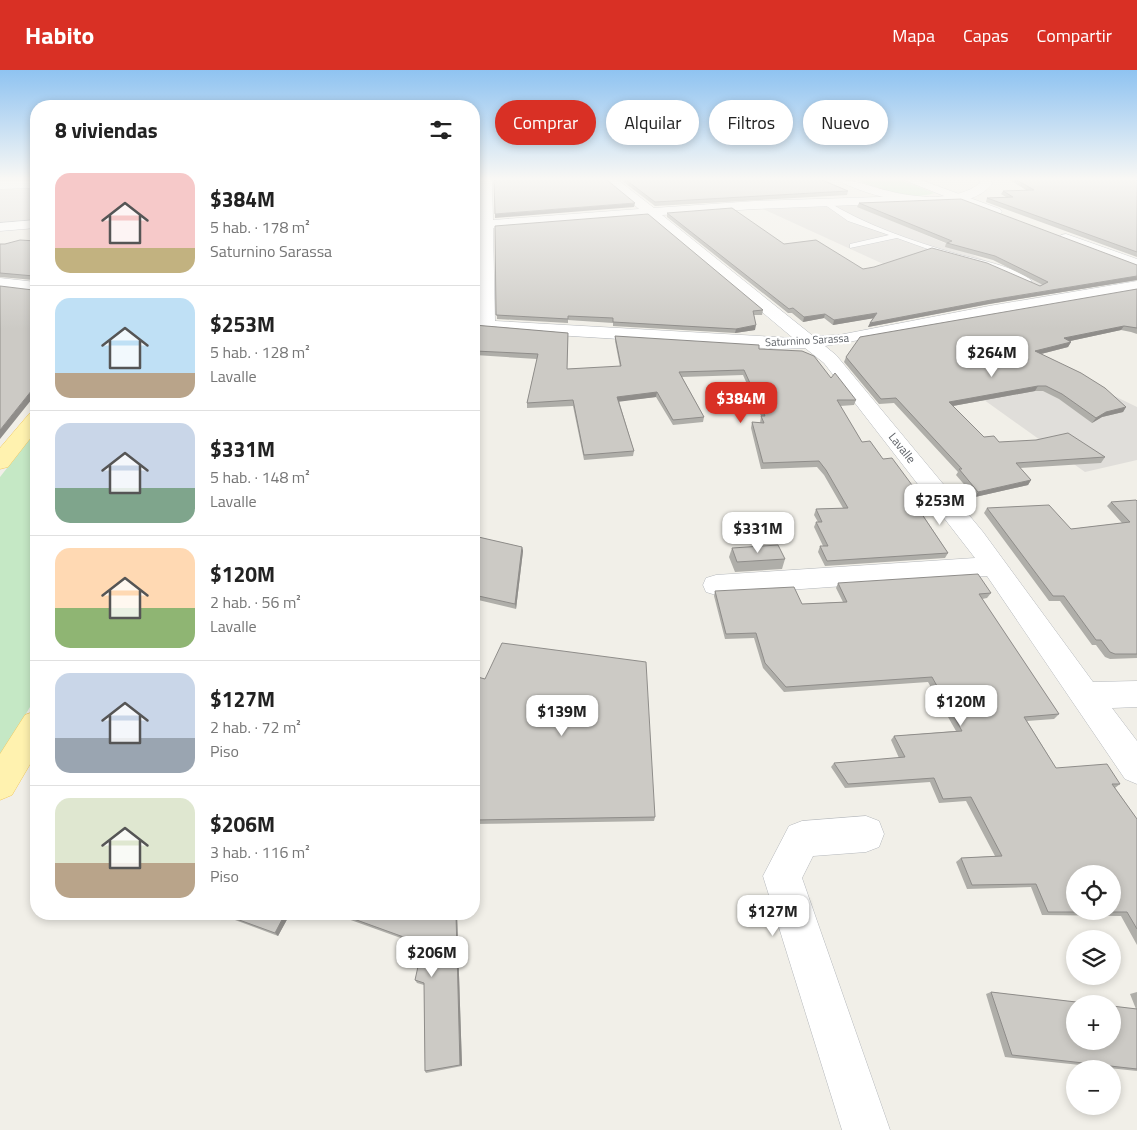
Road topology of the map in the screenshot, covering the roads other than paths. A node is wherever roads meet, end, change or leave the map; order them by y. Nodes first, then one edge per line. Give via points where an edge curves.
1 (480, 229) edge
2 (670, 229) edge
3 (877, 229) edge
4 (894, 236) junction
5 (853, 246) dead end
6 (1137, 256) edge
7 (1137, 264) edge
8 (0, 283) edge
9 (1032, 283) edge
10 (30, 286) edge
11 (1137, 286) edge
12 (480, 326) edge
13 (808, 342) junction
14 (30, 425) edge
15 (0, 462) edge
16 (994, 566) junction
17 (716, 585) dead end
18 (1137, 694) edge
19 (1085, 695) junction
20 (30, 735) edge
21 (1137, 768) edge
22 (0, 784) edge
23 (866, 834) dead end
24 (866, 1130) edge

1 - 12 street
2 - 13 street, Lavalle
3 - 4 lane
4 - 5 lane
4 - 9 lane via 984,262
6 - 7 street via 1055,230
8 - 10 street
11 - 13 street, Saturnino Sarassa via 839,340
12 - 13 street, Saturnino Sarassa via 780,344
13 - 16 street, Lavalle via 830,359
14 - 15 main road
16 - 17 street
16 - 19 street, Lavalle
18 - 19 street
19 - 21 street, Lavalle
20 - 22 main road
23 - 24 street via 802,839 782,876

